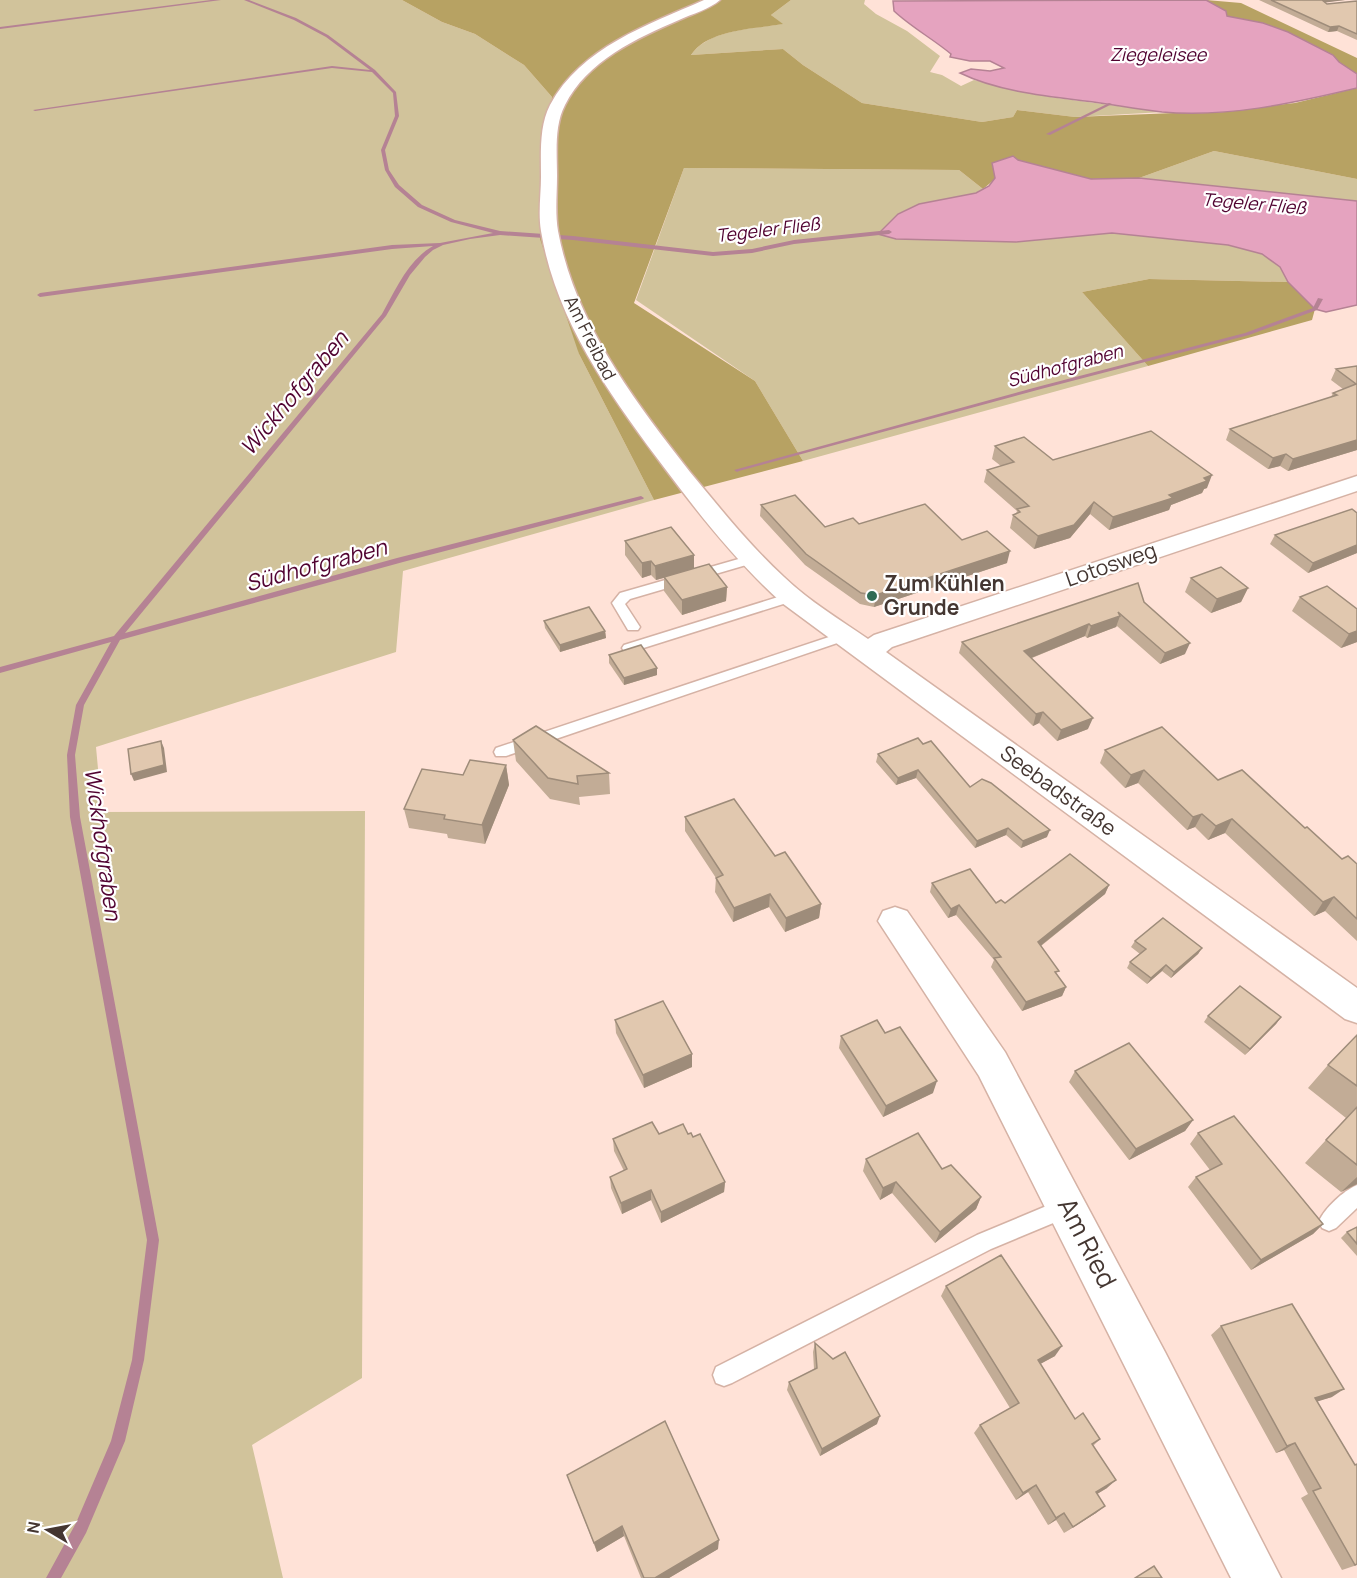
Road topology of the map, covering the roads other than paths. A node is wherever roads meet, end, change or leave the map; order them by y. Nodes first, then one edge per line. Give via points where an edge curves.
1 (714, 0) edge
2 (1357, 483) edge
3 (754, 566) junction
4 (790, 597) junction
5 (633, 627) dead end
6 (856, 644) junction
7 (629, 648) edge
8 (501, 752) dead end
9 (895, 921) dead end
10 (1357, 1008) edge
11 (1357, 1195) edge
12 (1068, 1207) junction
13 (1329, 1221) dead end
14 (724, 1375) dead end
15 (1257, 1578) edge

1 - 3 street, Am Freibad via 602,56 568,88 557,106 549,148 551,234 574,313 621,396
2 - 6 street, Lotosweg via 883,641
3 - 4 street, Seebadstraße
3 - 5 lane via 625,596 618,603
4 - 6 street, Seebadstraße
4 - 7 lane
6 - 8 lane
6 - 10 street, Seebadstraße
9 - 12 street, Am Ried via 992,1065
11 - 13 lane
12 - 14 lane via 984,1242
12 - 15 street, Am Ried

